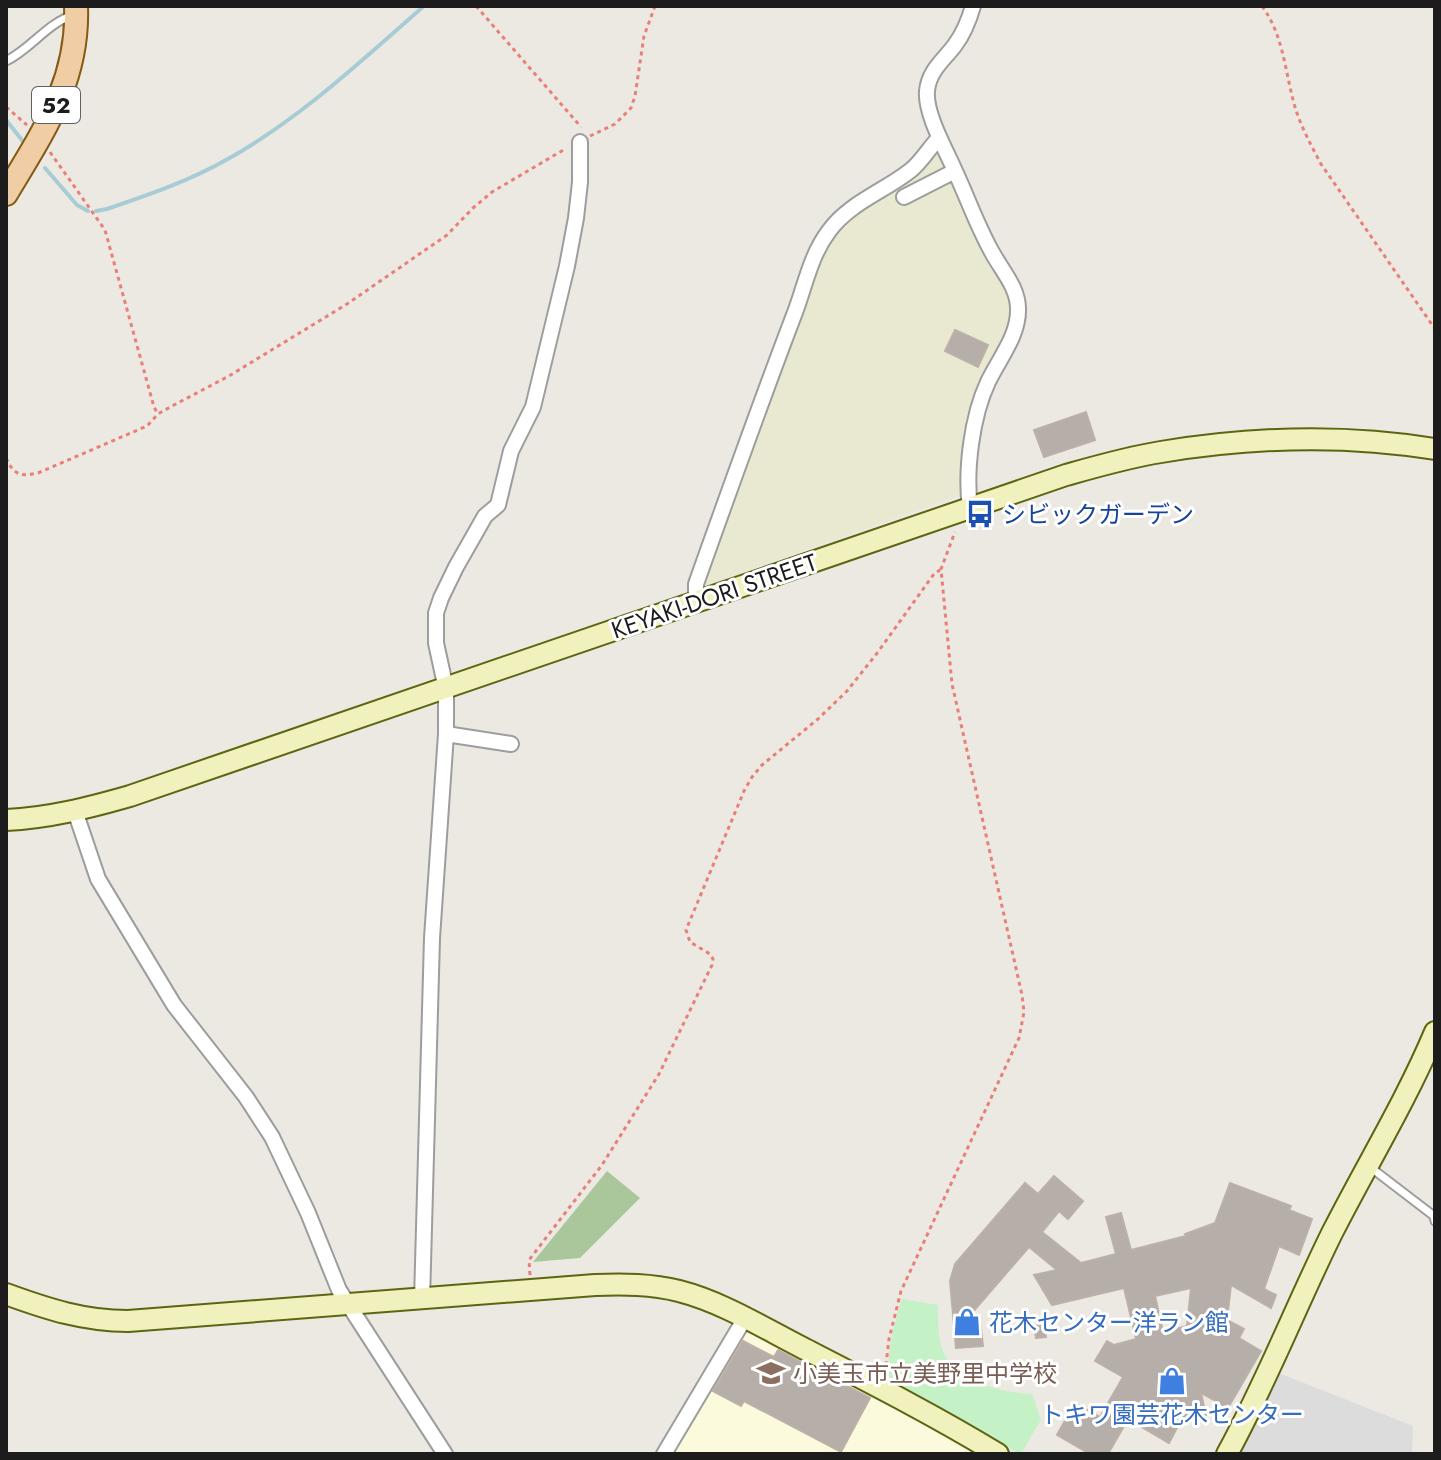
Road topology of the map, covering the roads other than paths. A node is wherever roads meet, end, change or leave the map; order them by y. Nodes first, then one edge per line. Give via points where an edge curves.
1 (973, 6) edge
2 (76, 10) edge
3 (6, 61) edge
4 (939, 138) junction
5 (580, 142) road end
6 (955, 171) junction
7 (6, 194) edge
8 (904, 197) dead end
9 (1435, 449) edge
10 (963, 510) junction
11 (696, 601) junction
12 (446, 689) junction
13 (446, 734) junction
14 (511, 744) dead end
15 (75, 811) junction
16 (6, 820) edge
17 (1435, 1032) edge
18 (1369, 1165) junction
19 (1435, 1218) edge
20 (6, 1294) edge
21 (422, 1300) junction
22 (350, 1305) junction
23 (745, 1318) junction
24 (445, 1454) edge
25 (664, 1454) edge
26 (998, 1454) edge
27 (1227, 1454) edge

1 - 4 street via 963,33 928,85
2 - 3 lane
2 - 7 main road, 52 via 63,92
4 - 6 street
4 - 11 street via 914,168 842,217 822,241 696,584
5 - 12 street via 576,218 533,407 511,451 498,505 485,516 436,613
6 - 8 street
6 - 10 street via 983,236 1014,287 1018,309 973,433
9 - 10 street, KEYAKI-DORI STREET via 1316,439 1210,445 1066,475
10 - 11 street, KEYAKI-DORI STREET
11 - 12 street, KEYAKI-DORI STREET
12 - 13 street
12 - 15 street, KEYAKI-DORI STREET
13 - 14 street
13 - 21 street via 432,952
15 - 16 street, KEYAKI-DORI STREET
15 - 22 street via 98,879 138,946 174,1005 272,1137
17 - 18 street
18 - 19 lane
18 - 27 street
20 - 22 street via 66,1315 104,1321
21 - 22 street
21 - 23 street via 636,1284 681,1292
22 - 24 street
23 - 25 street
23 - 26 street

